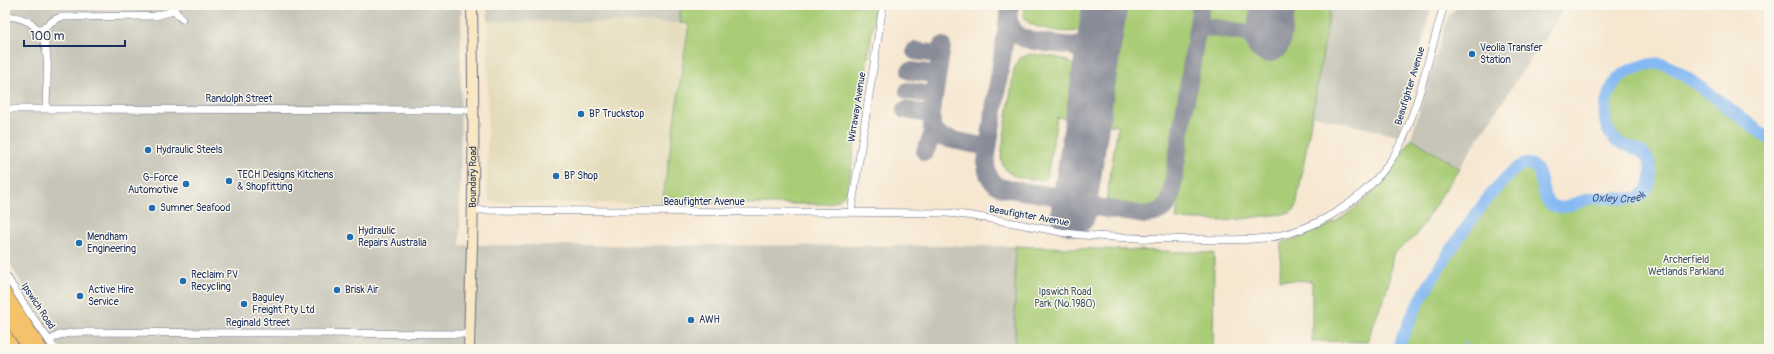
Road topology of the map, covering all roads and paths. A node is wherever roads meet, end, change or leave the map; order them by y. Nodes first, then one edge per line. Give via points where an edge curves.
1 (472, 5) edge
2 (883, 5) edge
3 (1444, 5) edge
4 (175, 7) edge
5 (5, 16) edge
6 (182, 19) dead end
7 (40, 31) junction
8 (46, 108) junction
9 (5, 109) edge
10 (474, 110) junction
11 (473, 210) junction
12 (851, 212) junction
13 (5, 274) edge
14 (5, 293) edge
15 (5, 313) edge
16 (470, 334) junction
17 (5, 335) edge
18 (45, 345) edge
19 (14, 349) edge
20 (30, 349) edge
21 (55, 349) edge
22 (469, 349) edge

1 - 10 main road, Boundary Road
2 - 12 street, Wirraway Avenue
3 - 12 street, Beaufighter Avenue via 1412,117 1395,154 1372,184 1348,204 1318,222 1283,235 1243,240 1111,237 1067,233 966,215
4 - 6 street
4 - 7 street via 163,15 155,16 65,16 54,20
5 - 7 street via 26,19
7 - 8 street via 46,48
8 - 9 street, Randolph Street
8 - 10 street, Randolph Street
10 - 11 main road, Boundary Road
11 - 12 street, Beaufighter Avenue
11 - 16 main road, Boundary Road
13 - 18 street, Ipswich Road
14 - 18 highway
15 - 20 highway
16 - 18 street, Reginald Street via 78,332 59,335
16 - 22 main road, Boundary Road
17 - 19 highway
18 - 21 street, Ipswich Road

